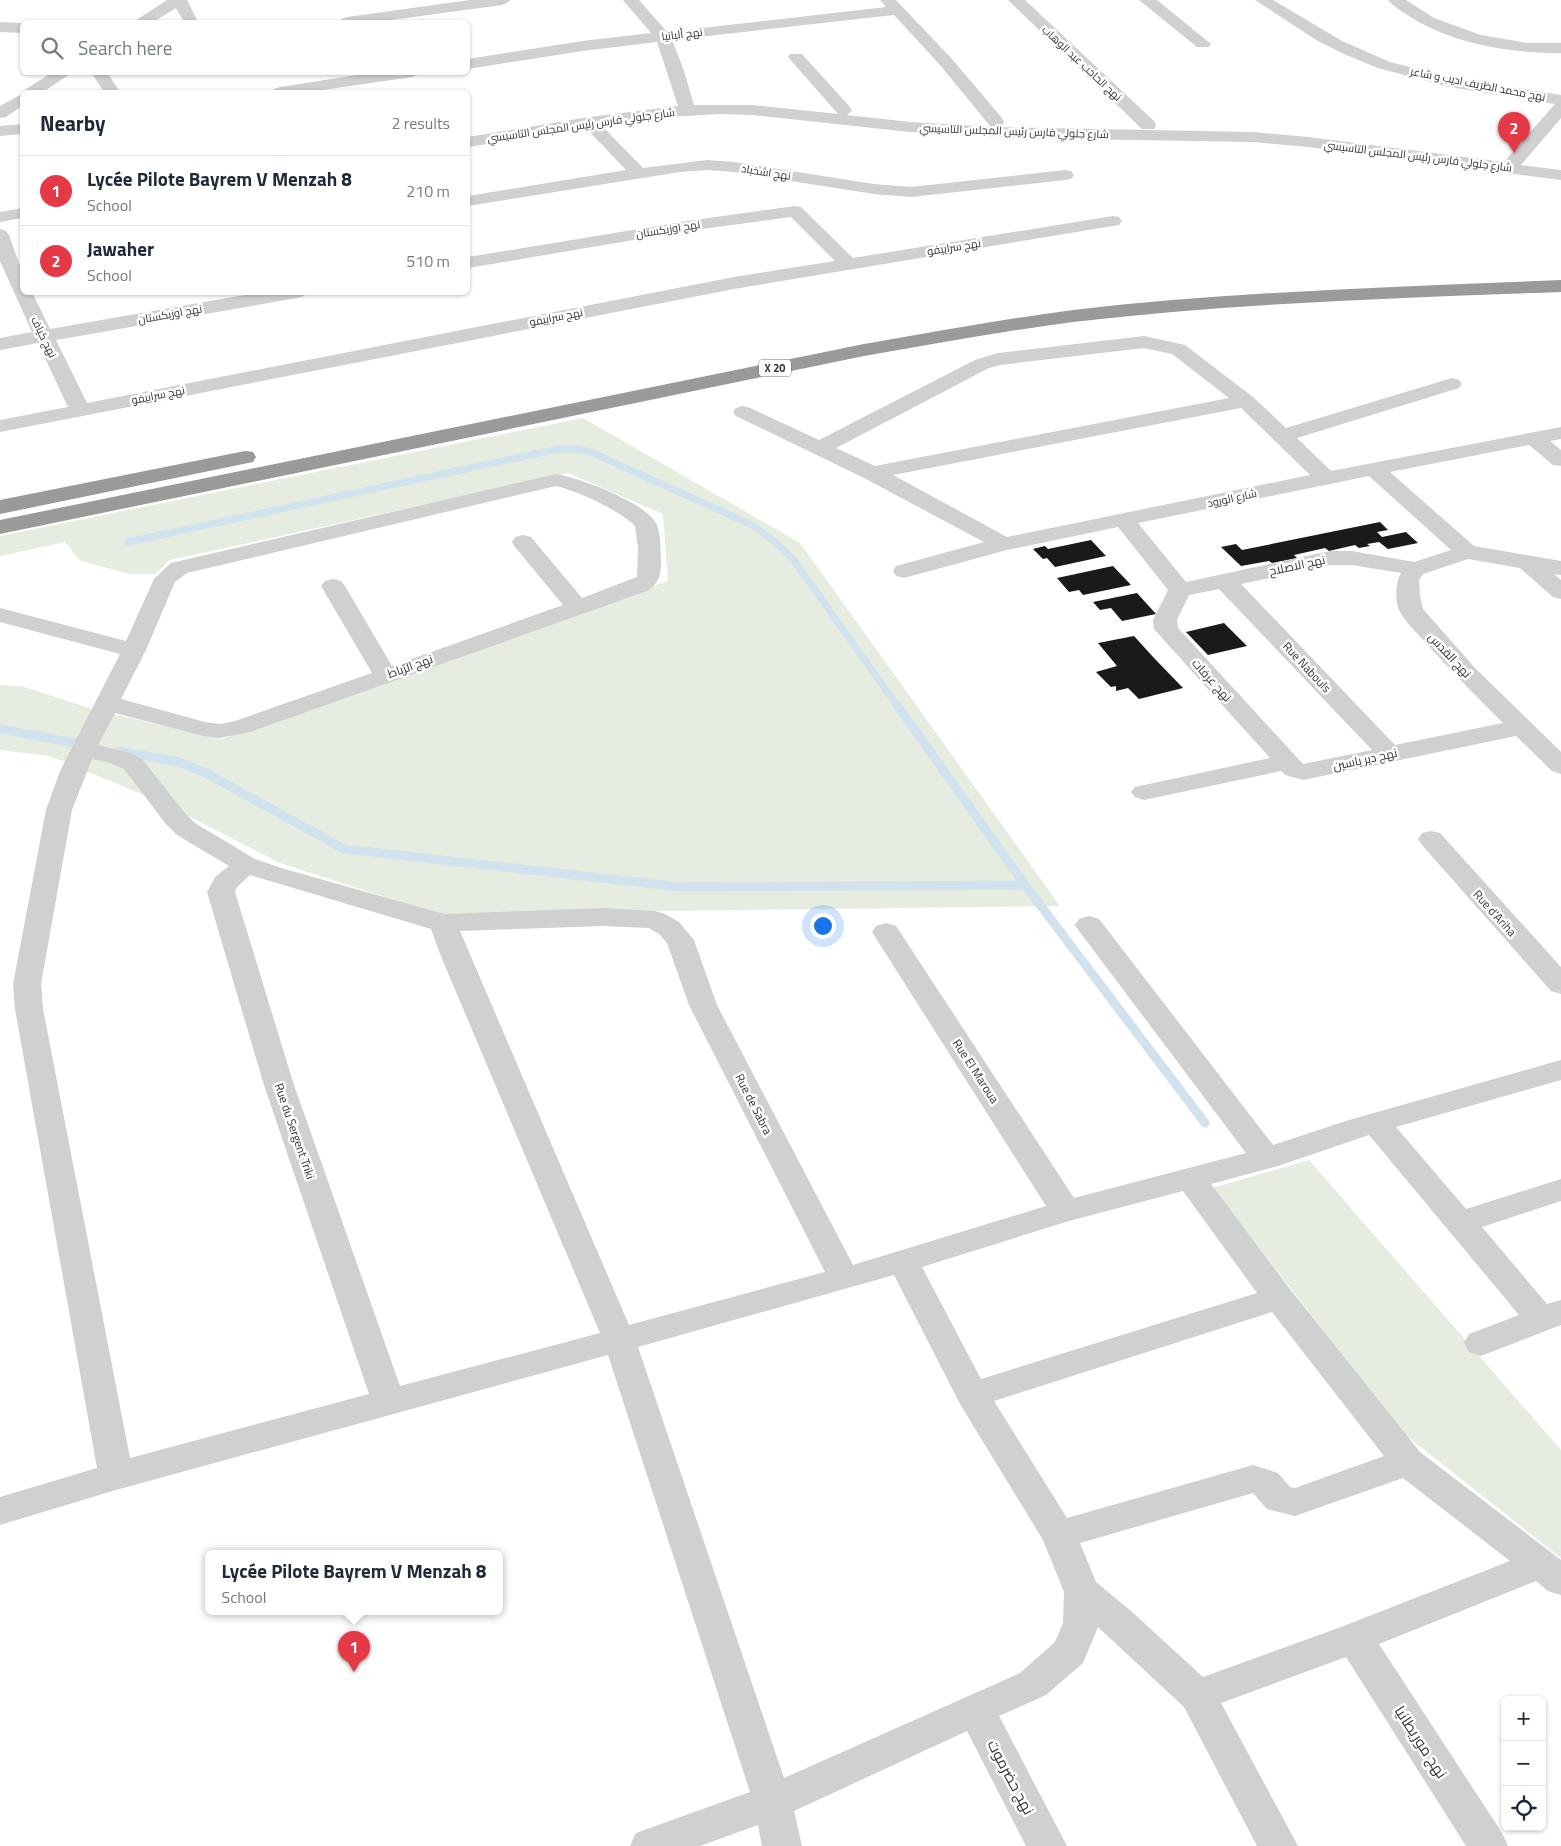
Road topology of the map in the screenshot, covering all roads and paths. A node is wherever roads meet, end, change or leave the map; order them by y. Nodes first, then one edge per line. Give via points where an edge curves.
1 (178, 0) edge
2 (502, 0) edge
3 (631, 0) edge
4 (1016, 0) edge
5 (1147, 0) edge
6 (1263, 0) edge
7 (1396, 0) edge
8 (892, 5) edge
9 (146, 20) edge
10 (190, 20) edge
11 (361, 20) edge
12 (0, 27) edge
13 (20, 28) edge
14 (663, 36) junction
15 (1203, 44) dead end
16 (1556, 48) edge
17 (796, 57) dead end
18 (470, 64) edge
19 (1561, 64) edge
20 (59, 75) edge
21 (101, 75) edge
22 (392, 75) edge
23 (35, 90) edge
24 (111, 90) edge
25 (293, 90) edge
26 (20, 100) edge
27 (1561, 100) edge
28 (686, 105) junction
29 (1561, 107) edge
30 (844, 111) junction
31 (0, 113) edge
32 (589, 122) junction
33 (996, 122) junction
34 (1148, 125) junction
35 (20, 129) edge
36 (0, 131) edge
37 (470, 132) edge
38 (470, 142) edge
39 (1512, 163) junction
40 (1561, 164) edge
41 (638, 173) junction
42 (1065, 175) dead end
43 (1561, 175) edge
44 (817, 180) junction
45 (20, 201) edge
46 (470, 201) edge
47 (0, 204) edge
48 (795, 211) junction
49 (20, 213) edge
50 (0, 217) edge
51 (1113, 221) dead end
52 (0, 235) edge
53 (470, 263) edge
54 (849, 264) junction
55 (1561, 272) edge
56 (13, 277) edge
57 (1561, 286) edge
58 (20, 291) edge
59 (22, 295) edge
60 (280, 295) edge
61 (42, 336) junction
62 (0, 344) edge
63 (1452, 384) dead end
64 (1246, 401) junction
65 (80, 410) junction
66 (743, 412) dead end
67 (0, 426) edge
68 (384, 429) dead end
69 (1561, 433) edge
70 (1281, 436) junction
71 (1533, 438) junction
72 (818, 449) junction
73 (263, 454) dead end
74 (1561, 460) edge
75 (1373, 469) junction
76 (872, 473) junction
77 (1326, 478) junction
78 (0, 507) edge
79 (1124, 520) junction
80 (0, 527) edge
81 (522, 542) dead end
82 (1004, 544) junction
83 (1467, 552) junction
84 (1528, 564) junction
85 (1561, 568) edge
86 (1416, 569) junction
87 (904, 571) dead end
88 (1224, 580) junction
89 (333, 586) dead end
90 (1180, 590) junction
91 (1561, 592) edge
92 (577, 607) junction
93 (0, 615) edge
94 (134, 650) junction
95 (386, 675) junction
96 (108, 703) junction
97 (1521, 727) junction
98 (84, 750) junction
99 (1389, 754) junction
100 (1287, 762) junction
101 (1561, 766) edge
102 (1144, 792) dead end
103 (1431, 839) dead end
104 (246, 865) junction
105 (443, 923) junction
106 (1089, 925) dead end
107 (886, 932) dead end
108 (1561, 985) edge
109 (1561, 1070) edge
110 (1376, 1123) junction
111 (1268, 1158) junction
112 (1191, 1179) junction
113 (1561, 1190) edge
114 (1066, 1211) junction
115 (1461, 1222) junction
116 (902, 1260) junction
117 (844, 1279) junction
118 (1279, 1298) junction
119 (1551, 1316) edge
120 (619, 1339) junction
121 (1481, 1342) dead end
122 (972, 1395) junction
123 (389, 1403) junction
124 (1408, 1462) junction
125 (116, 1476) junction
126 (0, 1511) edge
127 (1059, 1535) junction
128 (1555, 1577) edge
129 (1082, 1592) junction
130 (1354, 1638) junction
131 (1197, 1695) junction
132 (975, 1709) junction
133 (773, 1802) junction
134 (650, 1846) edge
135 (782, 1846) edge
136 (1047, 1846) edge
137 (1278, 1846) edge
138 (1488, 1846) edge

1 - 9 street
1 - 10 street
2 - 11 street
3 - 14 street
4 - 34 street, نهج الحاجب عبد الوهاب
5 - 15 street
6 - 27 street, نهج محمد الظريف اديب و شاعر via 1316,35 1384,65 1472,86
7 - 16 street via 1427,20 1456,32 1501,43
8 - 14 street, نهج ألبانيا
8 - 33 street
12 - 13 street
14 - 18 street, نهج ألبانيا
14 - 28 street
16 - 19 street
17 - 30 street
20 - 23 street
21 - 24 street
22 - 25 street
26 - 31 street
28 - 30 street, شارع جلولي فارس رئيس المجلس التاسيسي via 760,101
28 - 32 street, شارع جلولي فارس رئيس المجلس التاسيسي
28 - 37 street, شارع جلولي فارس رئيس المجلس التاسيسي
28 - 39 street, شارع جلولي فارس رئيس المجلس التاسيسي via 1011,133 1252,137
29 - 39 street
30 - 33 street, شارع جلولي فارس رئيس المجلس التاسيسي
32 - 38 street, شارع جلولي فارس رئيس المجلس التاسيسي
32 - 41 street
33 - 34 street, شارع جلولي فارس رئيس المجلس التاسيسي
34 - 39 street, شارع جلولي فارس رئيس المجلس التاسيسي via 1239,126 1310,132
35 - 36 street
39 - 40 street, شارع جلولي فارس رئيس المجلس التاسيسي
39 - 43 street, شارع جلولي فارس رئيس المجلس التاسيسي
41 - 44 street, نهج اشخباد via 707,165 734,166
41 - 46 street, نهج اشخباد
42 - 44 street, نهج اشخباد via 910,192
44 - 48 street
45 - 47 street
48 - 53 street, نهج اوزبكستان
48 - 54 street
49 - 50 street
51 - 54 street, نهج سراييفو
52 - 56 street, نهج كياف
54 - 65 street, نهج سراييفو via 734,283
55 - 68 highway, X 20 via 1216,289 976,315 849,336
56 - 58 street, نهج كياف
57 - 80 highway, X 20 via 1225,302 1102,313 987,329 864,350
59 - 61 street, نهج كياف
60 - 61 street, نهج اوزبكستان
61 - 62 street, نهج اوزبكستان
61 - 65 street, نهج كياف
63 - 70 street
64 - 70 street
64 - 72 street via 1178,348 1144,342 998,359 982,364
64 - 76 street
65 - 67 street, نهج سراييفو
66 - 72 street
69 - 71 street, شارع الورود
70 - 77 street
71 - 74 street
71 - 75 street, شارع الورود
72 - 76 street
73 - 78 highway
75 - 77 street, شارع الورود
75 - 83 street
76 - 82 street
77 - 79 street, شارع الورود
79 - 82 street, شارع الورود
79 - 90 street
81 - 92 street
82 - 87 street, شارع الورود
83 - 84 street
83 - 86 street
84 - 85 street
84 - 91 street
86 - 88 street, نهج الاصلاح via 1352,558 1330,558
86 - 97 street, نهج القدس via 1408,580 1408,596 1411,610 1420,624
88 - 90 street, نهج الاصلاح
88 - 99 street, Rue Nabouls
89 - 95 street
90 - 100 street, نهج عرفات via 1165,620 1166,629
92 - 94 street, نهج الرّباط via 647,582 650,574 646,526 634,514 569,482 556,480 179,568 166,579
92 - 95 street, نهج الرّباط
93 - 94 street
94 - 96 street
95 - 96 street, نهج الرّباط via 241,727 220,731
96 - 98 street
97 - 99 street, نهج دير ياسين
97 - 101 street, نهج القدس
98 - 104 street via 118,757 132,764 186,829
98 - 125 street via 59,810 27,984
99 - 100 street, نهج دير ياسين via 1303,772 1294,770
100 - 102 street
103 - 108 street, Rue d'Ariha
104 - 105 street
104 - 123 street, Rue du Sergent Triki via 225,883 221,892 278,1082
105 - 117 street, Rue de Sabra via 603,917 655,920 669,928 680,940 703,1005
105 - 120 street
106 - 111 street
107 - 114 street, Rue El Maroua
109 - 110 street
110 - 111 street
110 - 115 street
111 - 112 street
112 - 114 street
112 - 118 street
113 - 115 street
114 - 116 street
115 - 119 street
116 - 117 street
116 - 122 street
117 - 120 street
118 - 122 street
118 - 124 street
119 - 121 street
120 - 123 street
120 - 133 street
122 - 127 street
123 - 125 street
124 - 127 street via 1295,1502 1278,1499 1269,1485 1253,1479
124 - 128 street
125 - 126 street
127 - 129 street
128 - 130 street
129 - 131 street
129 - 132 street via 1081,1623 1070,1652 1033,1684
130 - 131 street
130 - 138 street, نهج موريطانيا
131 - 137 street
132 - 133 street
132 - 136 street, نهج حضرموت
133 - 134 street
133 - 135 street

